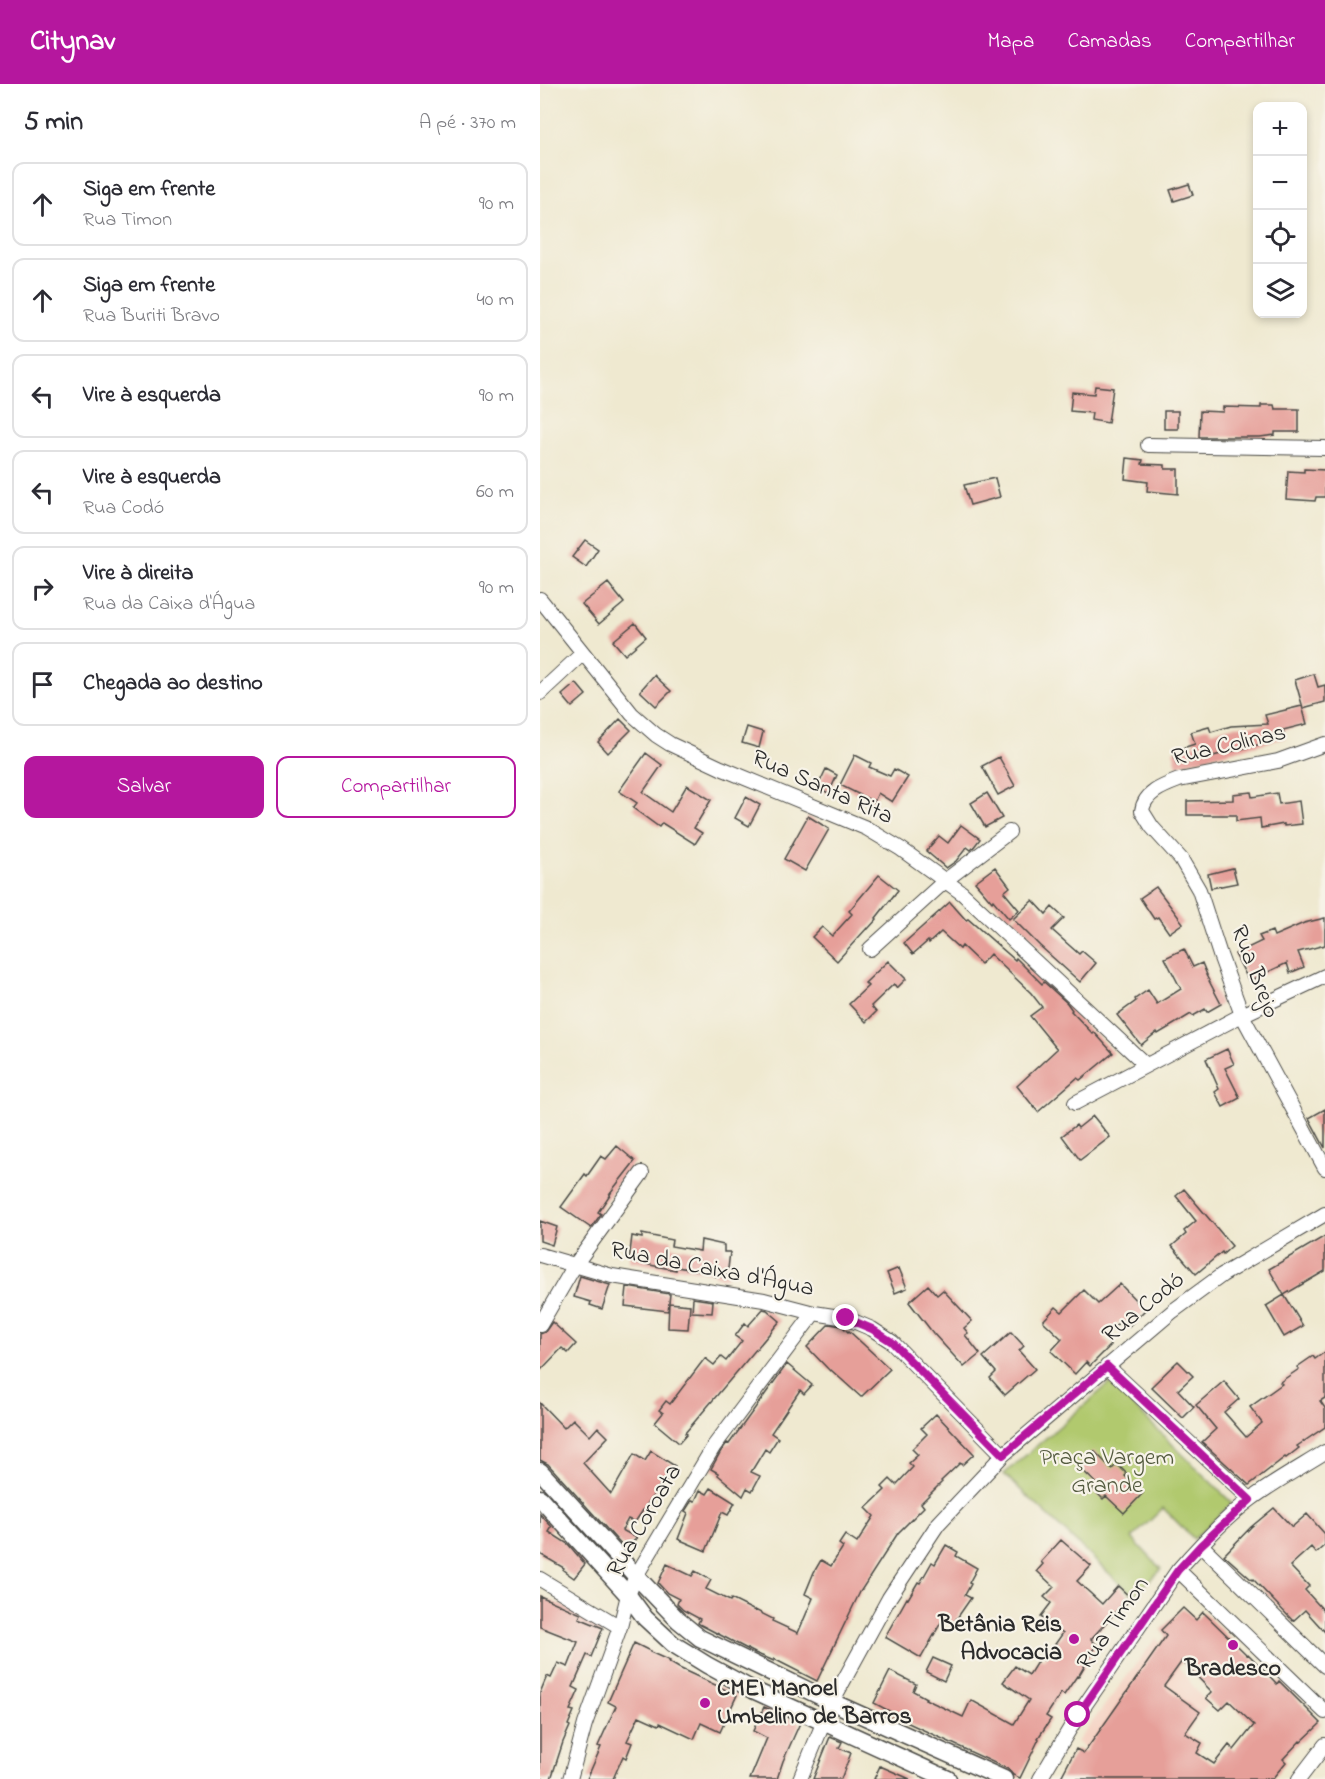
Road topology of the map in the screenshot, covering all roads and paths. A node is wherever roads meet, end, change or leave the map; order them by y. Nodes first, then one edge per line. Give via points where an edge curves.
1 (1148, 445) dead end
2 (1325, 448) edge
3 (540, 599) edge
4 (582, 653) junction
5 (540, 693) edge
6 (1325, 744) edge
7 (1147, 798) joint
8 (1009, 832) dead end
9 (946, 880) junction
10 (870, 949) dead end
11 (1325, 976) edge
12 (1242, 1015) junction
13 (1146, 1065) junction
14 (1075, 1103) dead end
15 (1325, 1168) edge
16 (642, 1173) dead end
17 (1325, 1214) edge
18 (540, 1255) edge
19 (575, 1264) junction
20 (814, 1313) junction
21 (540, 1325) edge
22 (1107, 1366) junction
23 (1325, 1452) edge
24 (1003, 1455) junction
25 (540, 1471) edge
26 (540, 1498) edge
27 (1250, 1500) junction
28 (1201, 1545) junction
29 (1178, 1570) junction
30 (636, 1576) junction
31 (540, 1579) edge
32 (628, 1595) junction
33 (620, 1627) junction
34 (1325, 1666) edge
35 (832, 1702) junction
36 (1325, 1712) edge
37 (823, 1721) junction
38 (1325, 1745) edge
39 (570, 1779) edge
40 (800, 1779) edge
41 (948, 1779) edge
42 (1004, 1779) edge
43 (1040, 1779) edge
44 (1299, 1779) edge

1 - 2 street
3 - 4 street, Rua Santa Rita
4 - 5 street
4 - 9 street, Rua Santa Rita via 632,714 670,744 866,828
6 - 7 street, Rua Colinas via 1278,761 1179,780
7 - 12 street, Rua Brejo via 1143,803 1144,816 1181,859 1199,890
8 - 9 street
9 - 10 street
9 - 13 street, Rua Santa Rita
11 - 12 street
12 - 13 street
12 - 15 street, Rua Brejo
13 - 14 street
16 - 19 street
17 - 22 street, Rua Codó via 1222,1275
18 - 19 street, Rua da Caixa d'Água
19 - 20 street, Rua da Caixa d'Água via 612,1276 764,1300
19 - 21 street
20 - 24 street, Rua da Caixa d'Água via 846,1318 892,1342
20 - 30 street, Rua Coroata via 714,1446
22 - 24 street, Rua Codó
22 - 27 street
23 - 27 street, Rua Timon
24 - 35 street, Rua Codó via 938,1524 889,1598
25 - 30 street
26 - 32 street
27 - 28 street, Rua Timon
28 - 29 street, Rua Timon
28 - 34 street
29 - 36 street
29 - 43 street, Rua Timon via 1078,1715
30 - 32 street, Rua Coroata
30 - 35 street via 700,1638
31 - 33 street
32 - 33 street, Rua Coroata
32 - 37 street via 645,1618 673,1644 753,1690
33 - 39 street, Rua Coroata
35 - 37 street, Rua Codó
35 - 42 street
37 - 40 street, Rua Codó
37 - 41 street
38 - 44 street

